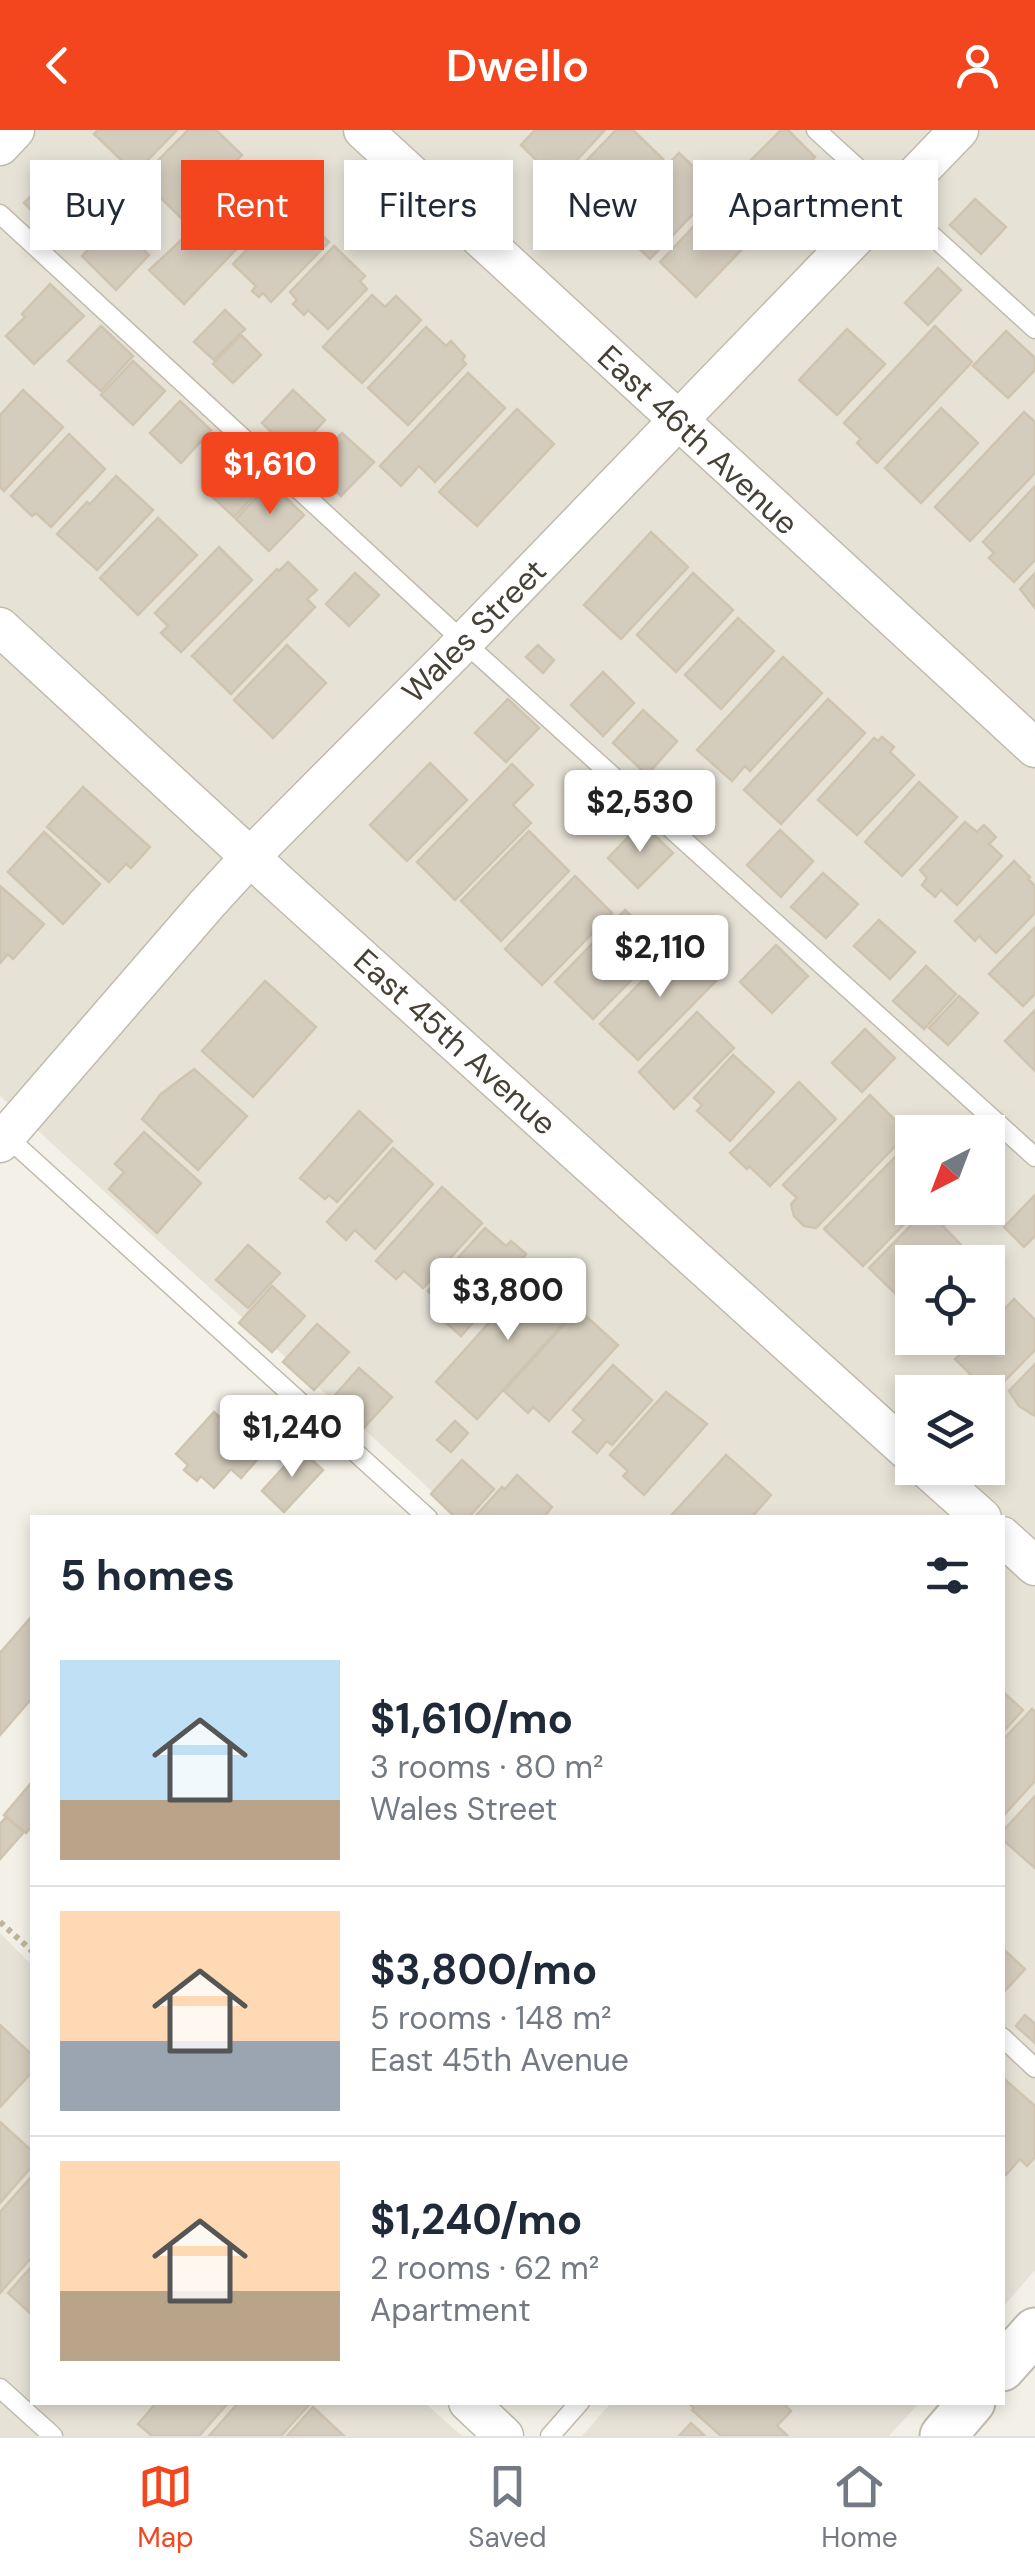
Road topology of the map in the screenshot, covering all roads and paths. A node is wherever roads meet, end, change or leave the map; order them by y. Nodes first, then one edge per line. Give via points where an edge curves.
1 (15, 130) edge
2 (363, 130) edge
3 (816, 130) edge
4 (959, 130) edge
5 (0, 146) edge
6 (849, 160) edge
7 (931, 160) edge
8 (0, 214) edge
9 (938, 240) edge
10 (845, 250) edge
11 (1035, 329) edge
12 (678, 421) junction
13 (0, 627) edge
14 (464, 642) junction
15 (1035, 748) edge
16 (250, 857) junction
17 (3, 1139) edge
18 (1035, 1157) edge
19 (895, 1440) edge
20 (945, 1485) edge
21 (425, 1515) edge
22 (979, 1515) edge
23 (1005, 1539) edge
24 (1035, 1566) edge
25 (0, 1922) edge
26 (30, 1949) edge
27 (1005, 2040) edge
28 (1035, 2068) edge
29 (1035, 2330) edge
30 (1005, 2365) edge
31 (0, 2388) edge
32 (471, 2405) edge
33 (577, 2405) edge
34 (969, 2405) edge
35 (53, 2436) edge
36 (504, 2436) edge
37 (550, 2436) edge
38 (943, 2436) edge

1 - 5 street
2 - 12 street, East 46th Avenue
3 - 6 lane
4 - 7 street, Wales Street
8 - 14 lane
9 - 11 lane
10 - 12 street, Wales Street
12 - 14 street, Wales Street
12 - 15 street, East 46th Avenue
13 - 16 street, East 45th Avenue
14 - 16 street, Wales Street
14 - 18 lane
16 - 17 street, Wales Street
16 - 19 street, East 45th Avenue
17 - 21 lane
20 - 22 street
23 - 24 street
25 - 26 path
27 - 28 lane
29 - 30 street
31 - 35 lane
32 - 36 street
33 - 37 lane
34 - 38 street

